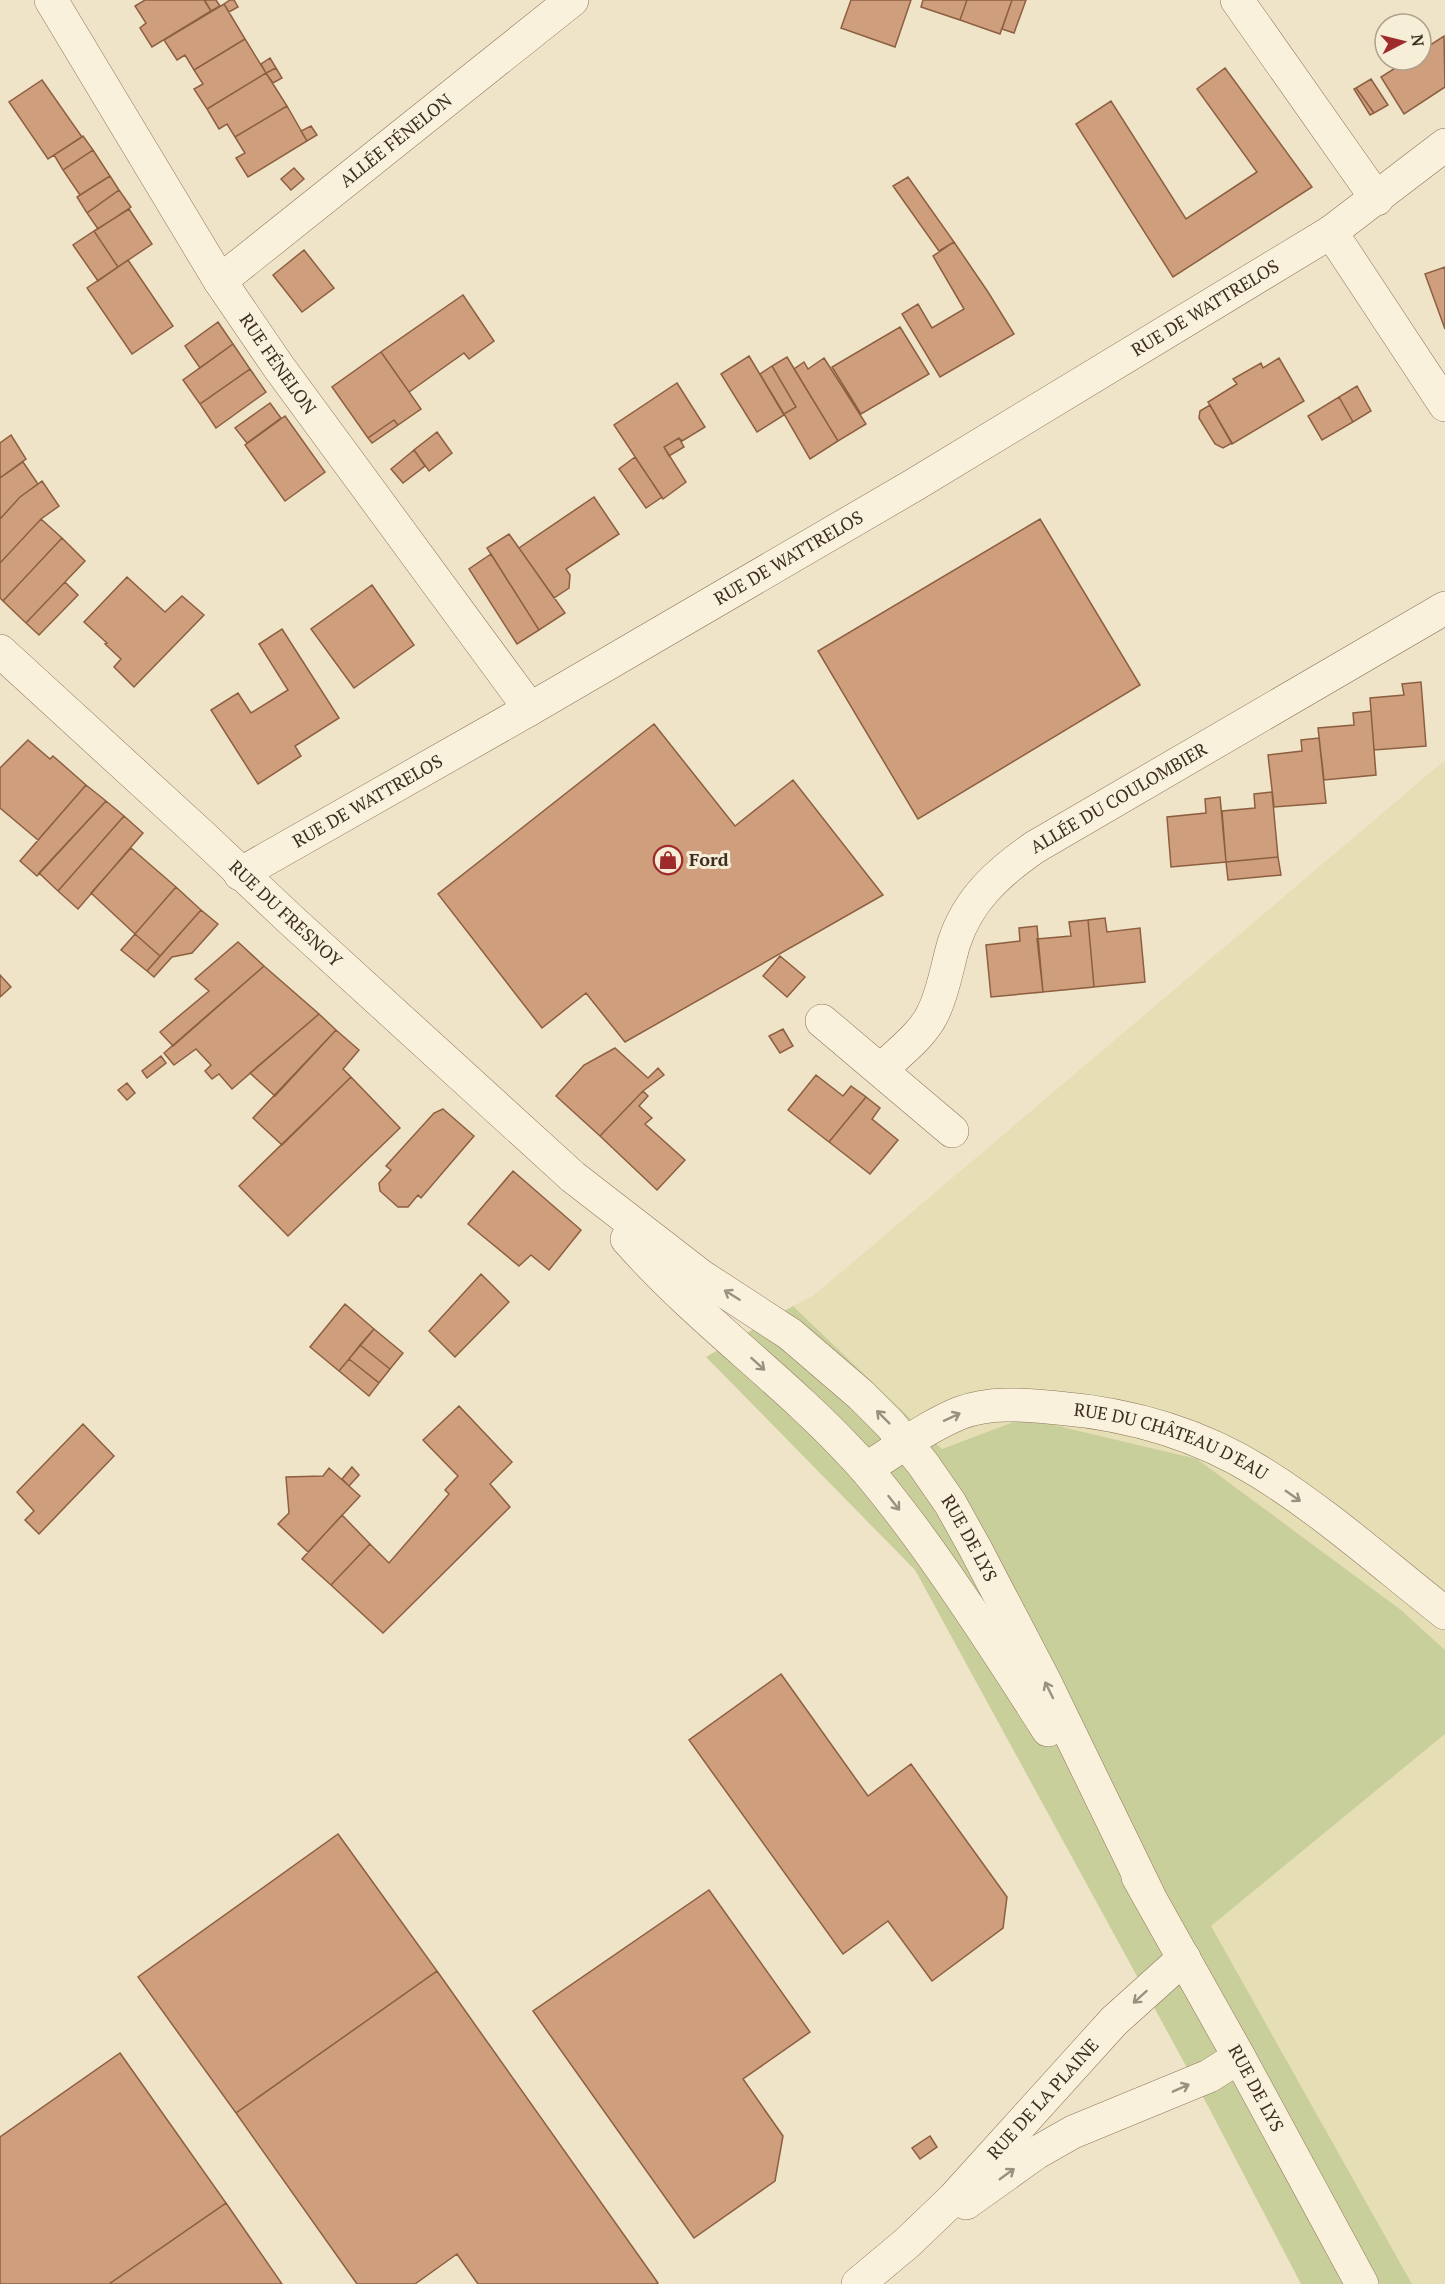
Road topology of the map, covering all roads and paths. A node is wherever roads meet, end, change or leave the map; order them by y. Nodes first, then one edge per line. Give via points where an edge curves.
1 (51, 0) edge
2 (572, 0) edge
3 (1238, 0) edge
4 (1445, 145) edge
5 (1377, 199) junction
6 (1331, 232) junction
7 (220, 281) junction
8 (1445, 405) edge
9 (1445, 608) edge
10 (0, 651) edge
11 (530, 709) junction
12 (240, 874) junction
13 (822, 1021) dead end
14 (881, 1070) junction
15 (952, 1131) dead end
16 (678, 1274) junction
17 (906, 1443) junction
18 (866, 1470) junction
19 (1445, 1613) edge
20 (1148, 1894) junction
21 (1184, 1958) junction
22 (1239, 2057) junction
23 (907, 2243) junction
24 (858, 2284) edge
25 (1362, 2284) edge

1 - 7 street, RUE FÉNELON
2 - 7 street, ALLÉE FÉNELON
3 - 5 street
4 - 5 street, RUE DE WATTRELOS
5 - 6 street, RUE DE WATTRELOS
6 - 8 street
6 - 11 street, RUE DE WATTRELOS via 914,485
7 - 11 street, RUE FÉNELON
9 - 14 street, ALLÉE DU COULOMBIER via 1035,847 1004,869 982,890 965,916 933,1015
10 - 12 street, RUE DU FRESNOY
11 - 12 street, RUE DE WATTRELOS
12 - 16 street, RUE DU FRESNOY
13 - 14 street
14 - 15 street
17 -> 16 street, RUE DE LYS via 861,1395 790,1334
16 -> 18 street, RUE DE LYS
17 - 18 street, RUE DU CHÂTEAU D'EAU
17 -> 19 street, RUE DU CHÂTEAU D'EAU via 961,1413 990,1405 1021,1404 1122,1416 1168,1430 1215,1448 1260,1472
20 -> 17 street, RUE DE LYS via 975,1548 950,1503
18 -> 20 street, RUE DE LYS via 984,1628
20 - 21 street, RUE DE LYS
21 - 22 street, RUE DE LYS
21 -> 23 street, RUE DE LA PLAINE via 1114,2021 953,2199
23 -> 22 street, RUE DE LA PLAINE via 1036,2153 1073,2132 1209,2076
22 - 25 street, RUE DE LYS
23 - 24 street, RUE DE LA PLAINE

